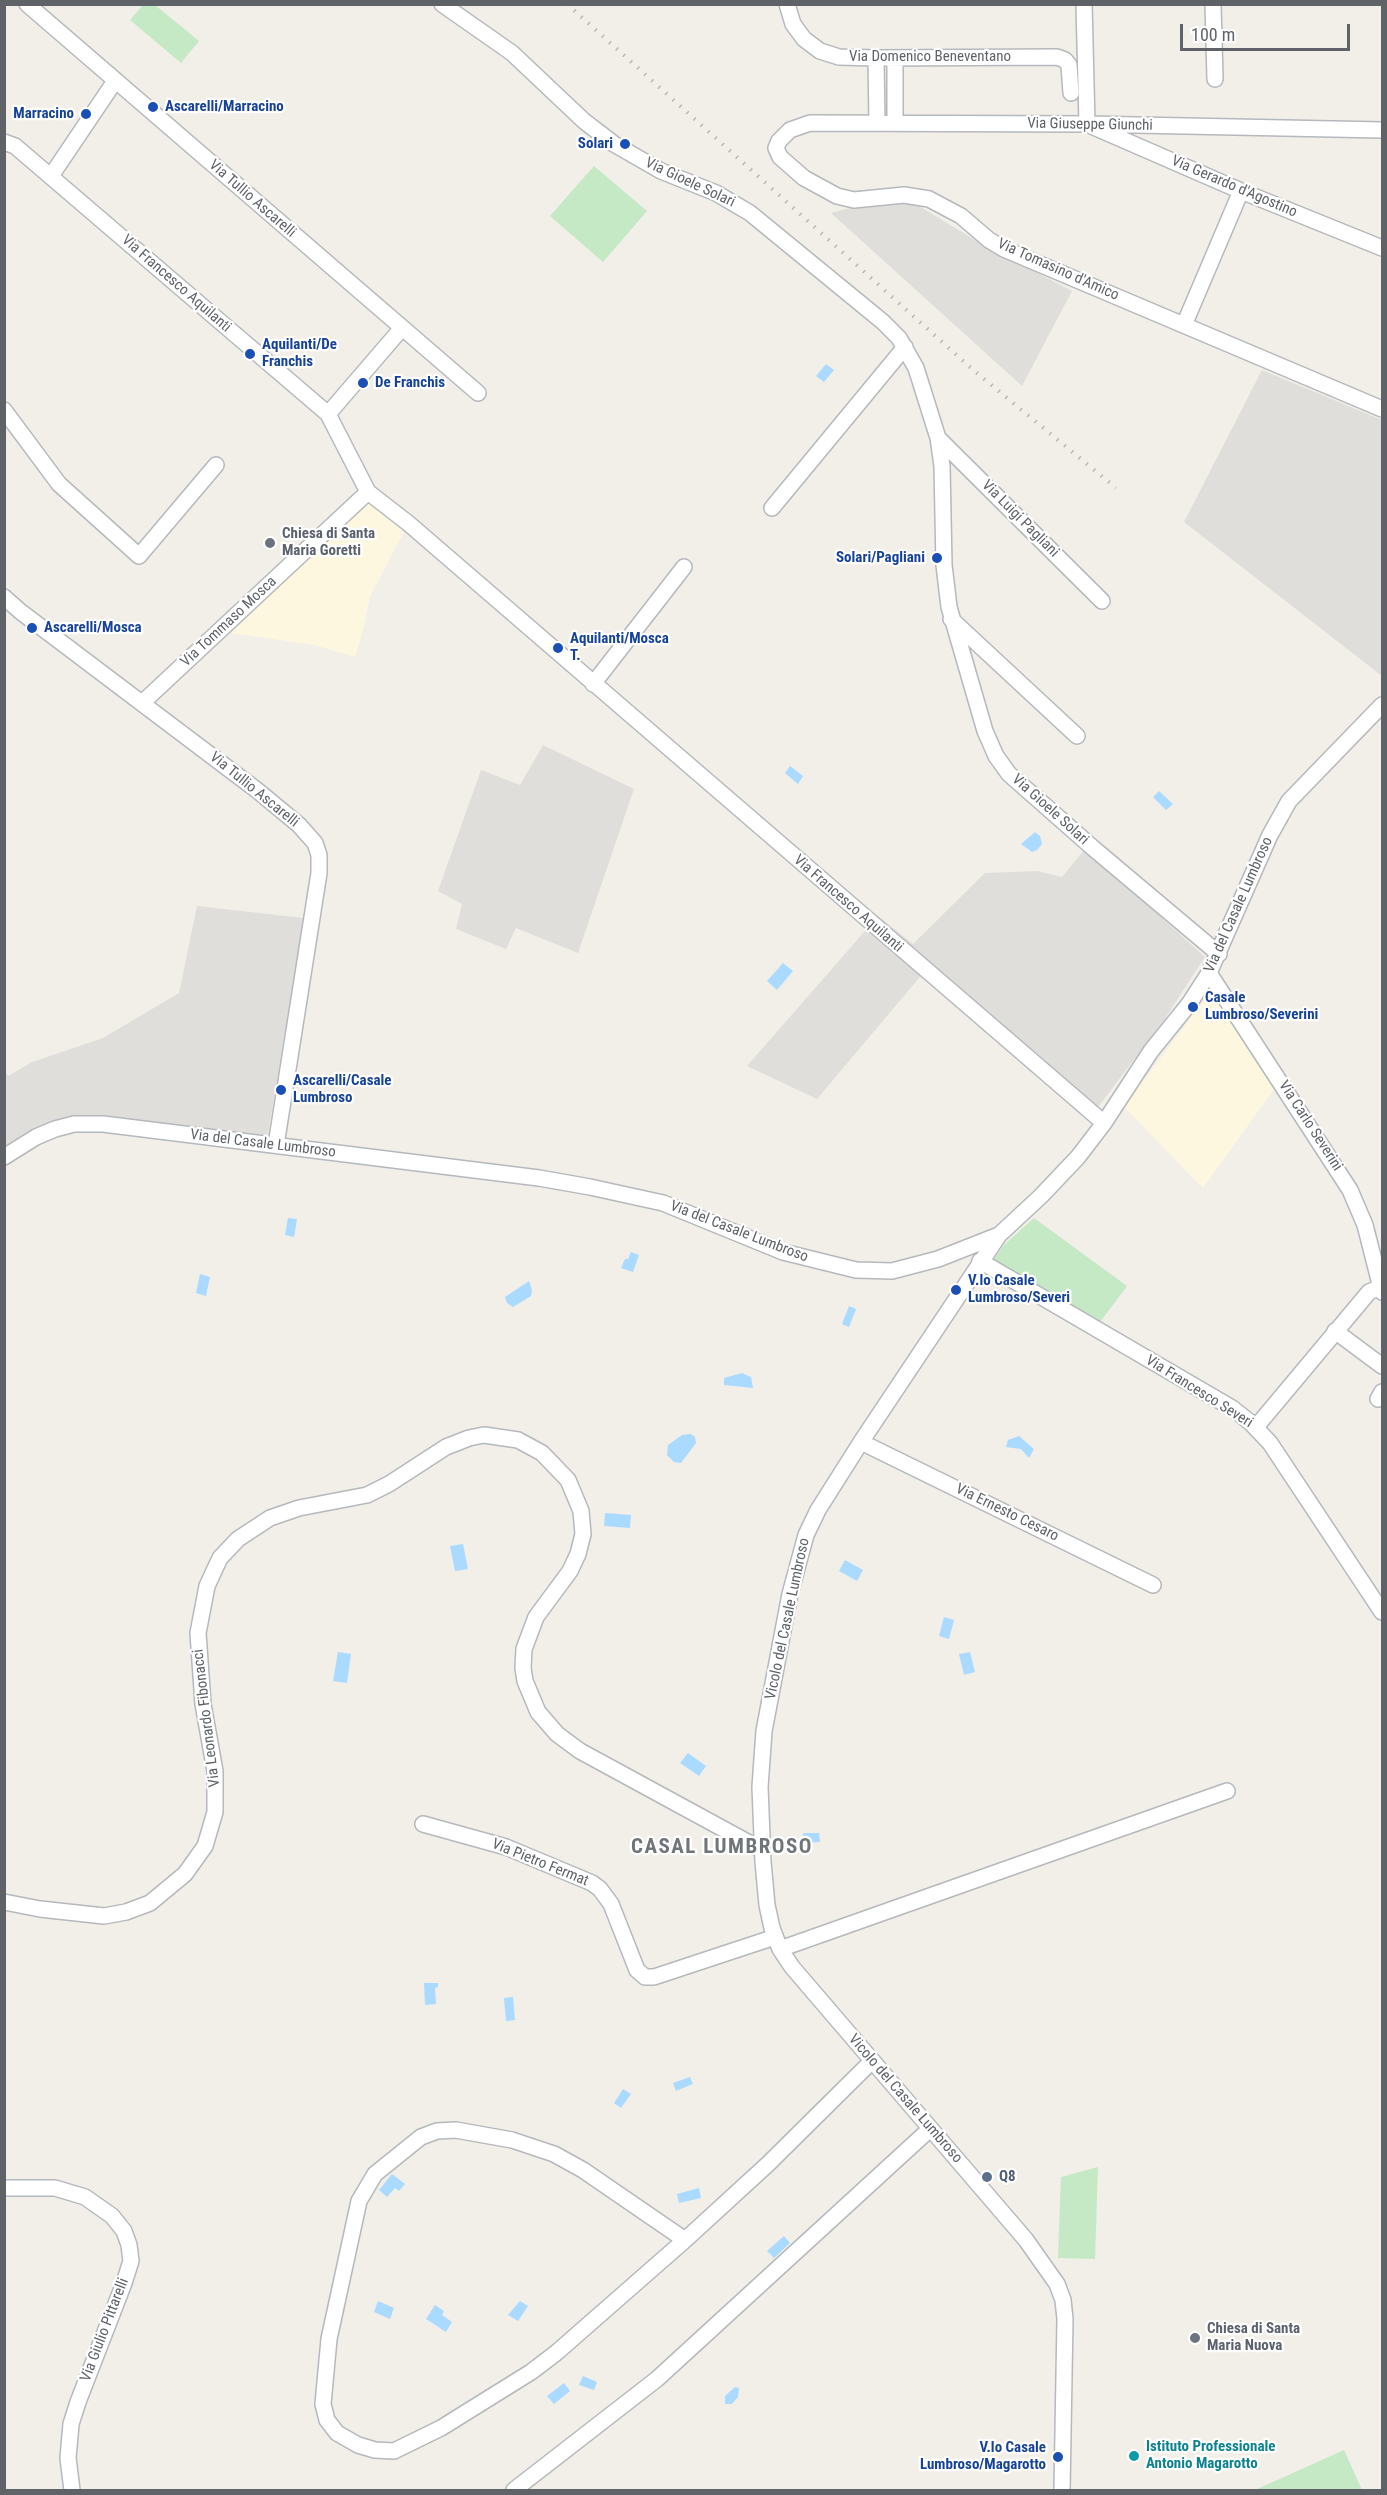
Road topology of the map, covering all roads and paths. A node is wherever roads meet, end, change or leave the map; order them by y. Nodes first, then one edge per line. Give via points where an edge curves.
1 (27, 4) edge
2 (442, 4) edge
3 (787, 4) edge
4 (1084, 4) edge
5 (1213, 4) edge
6 (876, 58) junction
7 (895, 58) junction
8 (1215, 79) dead end
9 (115, 81) junction
10 (1071, 93) dead end
11 (877, 123) junction
12 (895, 123) junction
13 (1087, 124) junction
14 (797, 126) joint
15 (1383, 130) edge
16 (4, 142) edge
17 (51, 177) junction
18 (1241, 191) junction
19 (1383, 248) edge
20 (1184, 325) junction
21 (402, 327) junction
22 (905, 347) junction
23 (477, 393) dead end
24 (1383, 409) edge
25 (4, 410) edge
26 (328, 414) junction
27 (939, 438) junction
28 (216, 465) dead end
29 (369, 492) junction
30 (772, 508) dead end
31 (684, 567) dead end
32 (4, 597) edge
33 (1102, 601) dead end
34 (951, 619) junction
35 (593, 684) junction
36 (142, 703) junction
37 (1383, 705) edge
38 (1077, 736) dead end
39 (1219, 954) junction
40 (1209, 973) junction
41 (1104, 1123) junction
42 (276, 1145) junction
43 (4, 1157) edge
44 (999, 1235) junction
45 (980, 1261) junction
46 (1382, 1290) edge
47 (1335, 1331) junction
48 (1383, 1366) edge
49 (1256, 1427) junction
50 (861, 1442) junction
51 (1153, 1585) dead end
52 (1383, 1612) edge
53 (1227, 1791) dead end
54 (423, 1824) dead end
55 (762, 1850) junction
56 (4, 1902) edge
57 (777, 1943) junction
58 (872, 2061) junction
59 (930, 2129) junction
60 (4, 2188) edge
61 (685, 2240) junction
62 (72, 2490) edge
63 (514, 2490) edge
64 (1062, 2490) edge

1 - 9 street, Via Tullio Ascarelli
2 - 22 street, Via Gioele Solari via 512,53 614,144 750,213 887,326
3 - 6 street, Via Domenico Beneventano via 793,24 820,51 838,57
4 - 13 street
5 - 8 street
6 - 7 street, Via Domenico Beneventano
6 - 11 street
7 - 10 street, Via Domenico Beneventano via 1057,57 1069,65
7 - 12 street
9 - 17 street
9 - 21 street, Via Tullio Ascarelli
11 - 12 street, Via Giuseppe Giunchi
11 - 14 street, Via Giuseppe Giunchi
12 - 13 street, Via Giuseppe Giunchi
13 - 15 street, Via Giuseppe Giunchi
13 - 18 street, Via Gerardo d'Agostino
14 - 20 street, Via Tomasino d'Amico via 778,141 776,151 821,188 854,200 904,195 929,199 961,216 1004,249
16 - 17 street, Via Francesco Aquilanti via 15,146
17 - 26 street, Via Francesco Aquilanti
18 - 19 street, Via Gerardo d'Agostino
18 - 20 street
20 - 24 street, Via Tomasino d'Amico
21 - 23 street, Via Tullio Ascarelli
21 - 26 street
22 - 27 street, Via Gioele Solari
22 - 30 street
25 - 28 street via 59,484 139,556
26 - 29 street, Via Francesco Aquilanti
27 - 33 street, Via Luigi Pagliani
27 - 34 street, Via Gioele Solari via 944,565
29 - 35 street, Via Francesco Aquilanti
29 - 36 street, Via Tommaso Mosca
31 - 35 street
32 - 36 street, Via Tullio Ascarelli
34 - 38 street
34 - 39 street, Via Gioele Solari via 986,735 1002,765
35 - 41 street, Via Francesco Aquilanti
36 - 42 street, Via Tullio Ascarelli via 280,808 303,829 318,851 319,873
37 - 39 street, Via del Casale Lumbroso via 1289,801 1270,835
39 - 40 street, Via del Casale Lumbroso
40 - 41 street, Via del Casale Lumbroso
40 - 46 street, Via Carlo Severini via 1350,1190 1365,1225
41 - 44 street, Via del Casale Lumbroso via 1070,1166
42 - 43 street, Via del Casale Lumbroso via 83,1124 46,1132
42 - 44 street, Via del Casale Lumbroso via 539,1178 637,1196 688,1212 783,1252 856,1270 905,1269
44 - 45 street, Vicolo del Casale Lumbroso
45 - 49 street, Via Francesco Severi via 1232,1408
45 - 50 street, Vicolo del Casale Lumbroso
46 - 47 street via 1369,1292
47 - 48 street
47 - 49 street
49 - 52 street, Via Francesco Severi
50 - 51 street, Via Ernesto Cesaro
50 - 55 street, Vicolo del Casale Lumbroso via 813,1518 793,1581 762,1744
53 - 57 street
54 - 57 street, Via Pietro Fermat via 507,1847 592,1883 611,1904 637,1970 645,1977
55 - 56 street, Via Leonardo Fibonacci via 580,1751 557,1734 538,1712 524,1674 526,1643 536,1617 579,1554 583,1534 581,1511 568,1480 542,1453 518,1440 484,1435 446,1447 367,1495 298,1508 270,1518 238,1539 220,1558 207,1586 198,1641 203,1704 215,1771 215,1812 205,1846 185,1874 150,1903 104,1916
55 - 57 street, Vicolo del Casale Lumbroso via 767,1905
57 - 58 street, Vicolo del Casale Lumbroso via 792,1967
58 - 59 street, Vicolo del Casale Lumbroso
58 - 61 street
59 - 63 street via 657,2379
59 - 64 street, Vicolo del Casale Lumbroso via 1034,2249 1062,2296 1066,2371
60 - 62 street, Via Giulio Pittarelli via 55,2188 85,2197 112,2216 129,2245 131,2261 124,2283 71,2424 68,2465
61 - 61 street via 541,2365 400,2450 389,2452 358,2445 337,2433 327,2420 323,2404 329,2339 359,2201 375,2174 420,2137 456,2130 512,2140 554,2154

